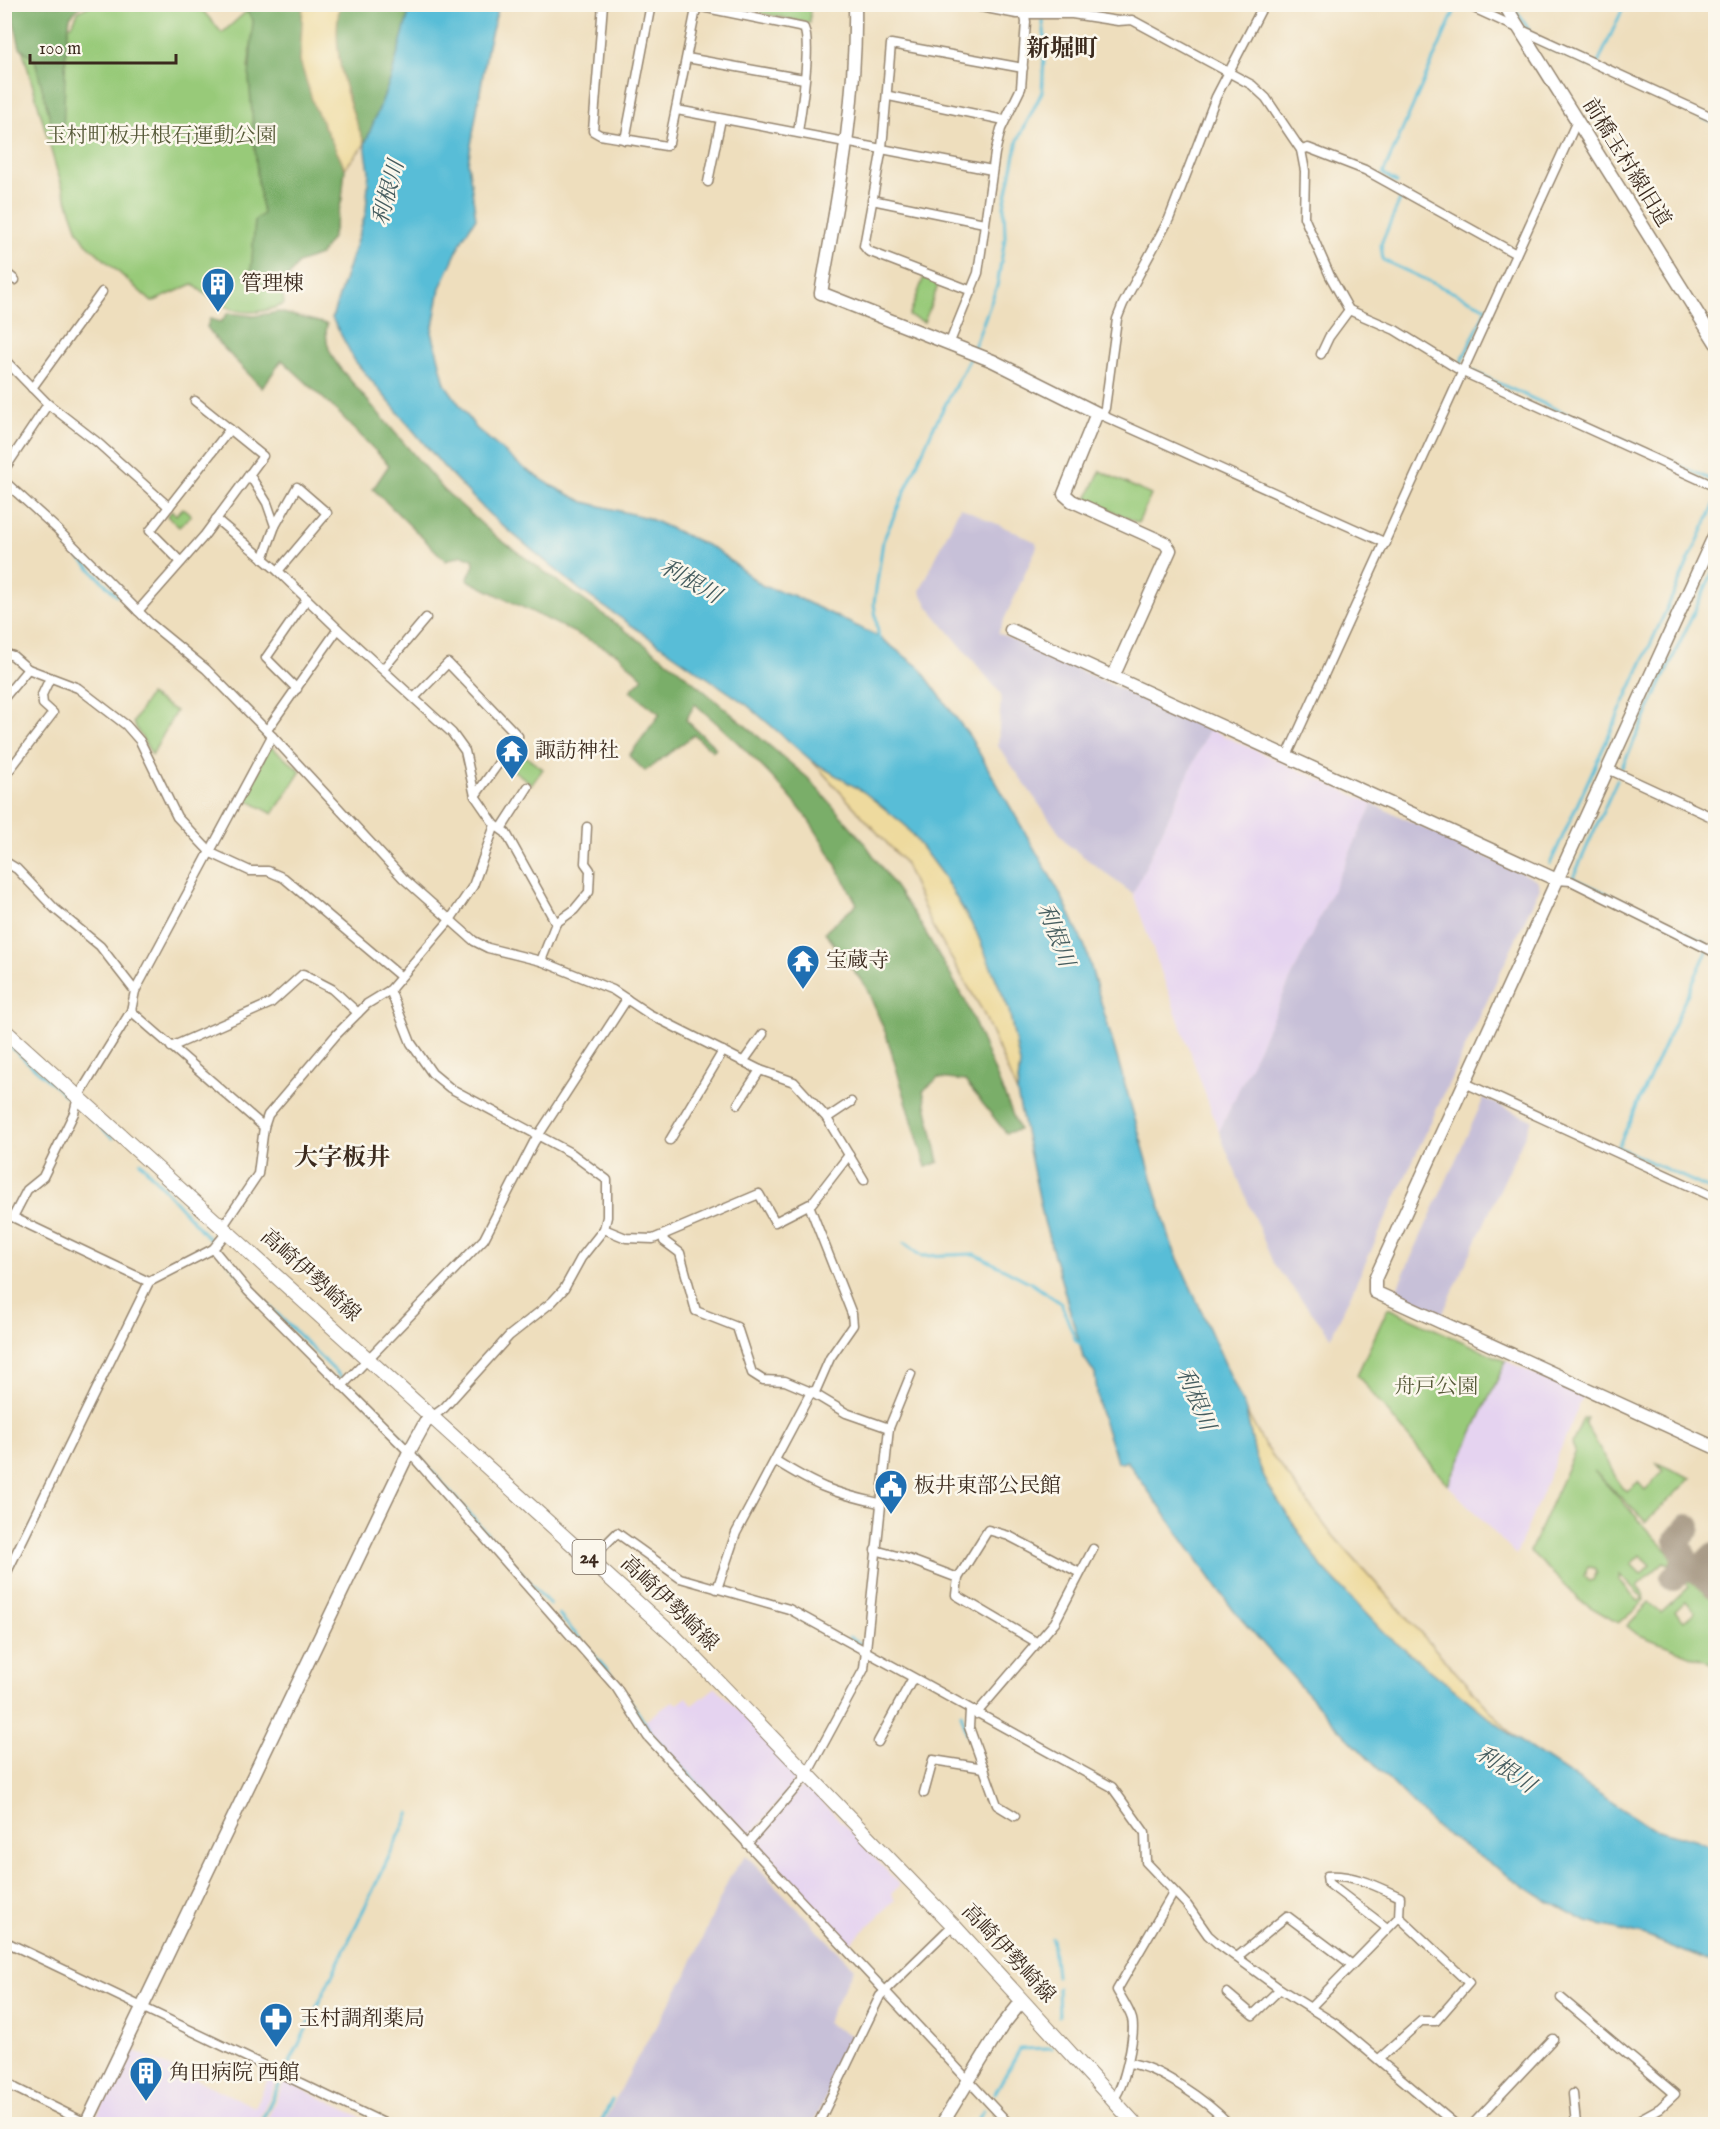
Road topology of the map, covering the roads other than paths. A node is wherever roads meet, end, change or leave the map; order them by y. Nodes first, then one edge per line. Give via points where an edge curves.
1 (603, 4) edge
2 (651, 4) edge
3 (855, 4) edge
4 (965, 4) edge
5 (1023, 4) edge
6 (1264, 4) edge
7 (1465, 4) edge
8 (1504, 4) edge
9 (693, 5) edge
10 (1025, 15) junction
11 (1520, 30) junction
12 (687, 58) junction
13 (1023, 68) junction
14 (1229, 73) junction
15 (804, 79) junction
16 (888, 96) junction
17 (677, 110) junction
18 (722, 119) junction
19 (1716, 119) edge
20 (1004, 120) junction
21 (1577, 121) junction
22 (798, 132) junction
23 (625, 140) junction
24 (848, 142) junction
25 (882, 148) junction
26 (1301, 150) junction
27 (992, 170) junction
28 (708, 182) dead end
29 (872, 200) junction
30 (984, 223) junction
31 (1516, 254) junction
32 (4, 271) edge
33 (15, 280) dead end
34 (972, 291) junction
35 (102, 292) dead end
36 (1349, 310) junction
37 (1716, 343) edge
38 (956, 345) junction
39 (1321, 354) dead end
40 (4, 359) edge
41 (1463, 372) junction
42 (32, 388) junction
43 (195, 401) dead end
44 (48, 404) junction
45 (1099, 414) junction
46 (230, 429) junction
47 (4, 470) edge
48 (249, 474) junction
49 (4, 481) edge
50 (1716, 487) edge
51 (169, 507) junction
52 (216, 519) junction
53 (275, 526) junction
54 (1715, 534) edge
55 (1386, 543) junction
56 (263, 559) junction
57 (181, 562) junction
58 (278, 571) junction
59 (307, 598) junction
60 (138, 611) junction
61 (426, 618) dead end
62 (338, 628) junction
63 (1011, 630) dead end
64 (4, 653) edge
65 (28, 669) junction
66 (383, 669) junction
67 (1113, 677) junction
68 (50, 678) junction
69 (297, 689) junction
70 (4, 698) edge
71 (414, 698) junction
72 (269, 733) junction
73 (1287, 756) junction
74 (1608, 769) junction
75 (4, 777) edge
76 (528, 787) dead end
77 (475, 796) junction
78 (1716, 819) edge
79 (498, 827) junction
80 (587, 827) dead end
81 (211, 854) junction
82 (4, 861) edge
83 (1557, 880) junction
84 (450, 920) junction
85 (556, 923) junction
86 (1716, 953) edge
87 (541, 962) junction
88 (400, 976) junction
89 (390, 990) junction
90 (135, 992) junction
91 (627, 999) junction
92 (131, 1011) junction
93 (358, 1013) junction
94 (4, 1030) edge
95 (763, 1034) dead end
96 (171, 1047) junction
97 (723, 1051) junction
98 (743, 1062) junction
99 (760, 1070) junction
100 (1465, 1083) junction
101 (78, 1097) junction
102 (851, 1102) dead end
103 (738, 1104) dead end
104 (827, 1118) junction
105 (264, 1127) junction
106 (539, 1135) junction
107 (670, 1140) dead end
108 (849, 1155) junction
109 (864, 1180) dead end
110 (1716, 1198) edge
111 (809, 1205) junction
112 (9, 1215) edge
113 (226, 1229) junction
114 (604, 1229) junction
115 (663, 1235) junction
116 (213, 1249) junction
117 (149, 1282) junction
118 (369, 1358) junction
119 (911, 1374) dead end
120 (342, 1386) junction
121 (811, 1392) junction
122 (434, 1416) junction
123 (889, 1428) junction
124 (1716, 1448) edge
125 (409, 1452) junction
126 (776, 1461) junction
127 (879, 1503) junction
128 (1093, 1549) dead end
129 (875, 1550) junction
130 (591, 1559) junction
131 (1080, 1573) junction
132 (4, 1578) edge
133 (958, 1578) junction
134 (717, 1589) junction
135 (1036, 1642) junction
136 (867, 1652) junction
137 (913, 1678) junction
138 (973, 1712) junction
139 (878, 1742) dead end
140 (984, 1768) junction
141 (808, 1772) junction
142 (924, 1793) dead end
143 (1015, 1816) dead end
144 (747, 1844) junction
145 (1172, 1890) junction
146 (1399, 1917) junction
147 (952, 1925) junction
148 (1387, 1928) junction
149 (4, 1941) edge
150 (1237, 1957) junction
151 (1351, 1964) junction
152 (1280, 1989) junction
153 (884, 1990) junction
154 (1227, 1993) dead end
155 (1561, 1998) dead end
156 (1022, 2001) junction
157 (141, 2007) junction
158 (1310, 2008) junction
159 (1553, 2039) dead end
160 (1378, 2059) junction
161 (1128, 2063) junction
162 (969, 2081) junction
163 (6, 2083) edge
164 (1573, 2094) dead end
165 (1113, 2099) junction
166 (86, 2124) edge
167 (386, 2124) edge
168 (818, 2124) edge
169 (942, 2124) edge
170 (1009, 2124) edge
171 (1135, 2124) edge
172 (1228, 2124) edge
173 (1455, 2124) edge
174 (1473, 2124) edge
175 (1576, 2124) edge
176 (1631, 2124) edge

1 - 23 street via 592,128 597,134
2 - 23 street
3 - 24 street via 854,85
4 - 10 street
5 - 10 street
6 - 14 street
7 - 11 street
8 - 11 street, 前橋玉村線旧道
9 - 12 street
9 - 15 street via 802,26 806,37
10 - 13 street
10 - 14 street via 1072,14 1132,20
11 - 19 street
11 - 21 street, 前橋玉村線旧道
12 - 15 street
12 - 17 street
13 - 16 street via 891,44
13 - 20 street via 1022,88
14 - 26 street via 1266,98
14 - 45 street via 1169,219 1117,319 1105,408
15 - 22 street
16 - 20 street
16 - 25 street
17 - 18 street
17 - 23 street via 666,146
18 - 22 street
18 - 28 street
20 - 27 street
21 - 31 street
21 - 37 street, 前橋玉村線旧道
22 - 24 street
24 - 25 street
24 - 38 street via 821,293
25 - 27 street
25 - 29 street
26 - 31 street via 1308,148 1365,170
26 - 36 street via 1305,171 1304,218
27 - 30 street
29 - 30 street
29 - 34 street via 865,249
30 - 34 street via 980,266
31 - 41 street
32 - 33 street
34 - 38 street
35 - 42 street
36 - 39 street
36 - 41 street via 1395,330
38 - 45 street
40 - 42 street
41 - 50 street
41 - 55 street
42 - 44 street
43 - 46 street
44 - 47 street
44 - 51 street
45 - 55 street
45 - 67 street via 1064,494 1165,543 1170,550
46 - 48 street via 263,456
46 - 51 street
48 - 52 street
48 - 53 street via 267,503
49 - 60 street
51 - 57 street via 150,531
52 - 56 street
52 - 57 street
53 - 56 street
53 - 58 street via 297,487 327,513
54 - 74 street
55 - 73 street
56 - 58 street
57 - 60 street
58 - 59 street
59 - 62 street
59 - 69 street via 267,658
60 - 72 street via 206,669
61 - 66 street
62 - 66 street
62 - 69 street
63 - 67 street
64 - 65 street
65 - 68 street
65 - 70 street
66 - 71 street
67 - 73 street
68 - 75 street via 42,695 43,704 53,713
68 - 81 street via 78,688 126,725 140,741 177,817
69 - 72 street
71 - 77 street via 452,733 465,751
71 - 77 street via 448,663 518,736
72 - 81 street
72 - 84 street via 403,878
73 - 83 street
74 - 78 street
74 - 83 street
76 - 79 street
77 - 79 street
79 - 84 street via 473,886
79 - 85 street via 506,832
80 - 85 street via 585,863 590,870 589,892
81 - 88 street via 250,872 268,871 284,878
81 - 90 street
82 - 90 street via 100,946
83 - 86 street via 1571,881
83 - 100 street
84 - 87 street via 488,948
84 - 88 street
85 - 87 street
87 - 91 street
88 - 89 street
89 - 93 street
89 - 106 street via 411,1043 432,1073 450,1088
90 - 92 street
91 - 97 street
91 - 106 street
92 - 96 street
92 - 101 street
93 - 96 street via 332,989 303,974 271,1004
93 - 105 street via 276,1104
94 - 101 main road, 高崎伊勢崎線 / 24
95 - 98 street
96 - 105 street
97 - 98 street
97 - 107 street
98 - 99 street
99 - 103 street
99 - 104 street via 794,1082
100 - 110 street
100 - 124 street via 1375,1279 1375,1292
101 - 112 street via 43,1177 27,1190
101 - 113 main road, 高崎伊勢崎線 / 24
102 - 104 street
104 - 108 street
105 - 113 street via 258,1174
106 - 114 street via 607,1180
106 - 118 street via 484,1239
108 - 109 street
108 - 111 street
111 - 115 street via 775,1222 759,1194
111 - 121 street via 853,1319 816,1390
112 - 117 street
113 - 116 street
113 - 118 main road, 高崎伊勢崎線 / 24
114 - 115 street via 626,1238 653,1239
114 - 122 street via 559,1295 509,1336
115 - 121 street via 664,1241 680,1253 696,1311 737,1327 752,1373 763,1380 785,1381
116 - 117 street
116 - 120 street via 248,1291
117 - 132 street
118 - 120 street
118 - 122 main road, 高崎伊勢崎線 / 24
119 - 123 street
120 - 125 street
121 - 123 street via 846,1413
121 - 126 street
122 - 125 street via 425,1423
122 - 130 main road, 高崎伊勢崎線 / 24
123 - 127 street
125 - 144 street via 616,1688 648,1737
125 - 157 street
126 - 127 street via 814,1485
126 - 134 street via 736,1533
127 - 129 street
128 - 131 street
129 - 133 street
129 - 136 street
130 - 134 street via 617,1533 673,1574
130 - 141 main road, 高崎伊勢崎線 / 24 via 675,1636
131 - 133 street via 1008,1536 988,1530
131 - 135 street via 1055,1622
133 - 135 street via 956,1595
134 - 136 street via 789,1609
135 - 138 street
136 - 137 street
136 - 141 street via 864,1669
137 - 138 street
137 - 139 street
138 - 140 street via 969,1727
138 - 145 street via 1116,1790 1145,1833 1146,1862
140 - 142 street via 933,1760
140 - 143 street via 997,1805
141 - 144 street
141 - 147 main road, 高崎伊勢崎線 / 24
144 - 153 street
145 - 150 street via 1208,1935
145 - 161 street via 1117,1990 1132,2021
146 - 148 street
146 - 148 street via 1400,1897 1359,1879 1327,1876 1328,1883
146 - 160 street via 1469,1983 1436,2021 1421,2021
147 - 153 street
147 - 156 main road, 高崎伊勢崎線 / 24
148 - 151 street
149 - 157 street
150 - 151 street via 1287,1916
150 - 152 street
151 - 158 street
152 - 154 street via 1253,2015
152 - 158 street
153 - 162 street
153 - 168 street
155 - 176 street via 1675,2094 1660,2108
156 - 162 street
156 - 165 main road, 高崎伊勢崎線 / 24
157 - 166 street
157 - 167 street
158 - 160 street
159 - 174 street
160 - 173 street
161 - 165 street via 1121,2090
161 - 172 street via 1144,2065 1191,2092
162 - 169 street
162 - 170 street
163 - 166 street
164 - 175 street
165 - 171 main road, 高崎伊勢崎線 / 24

